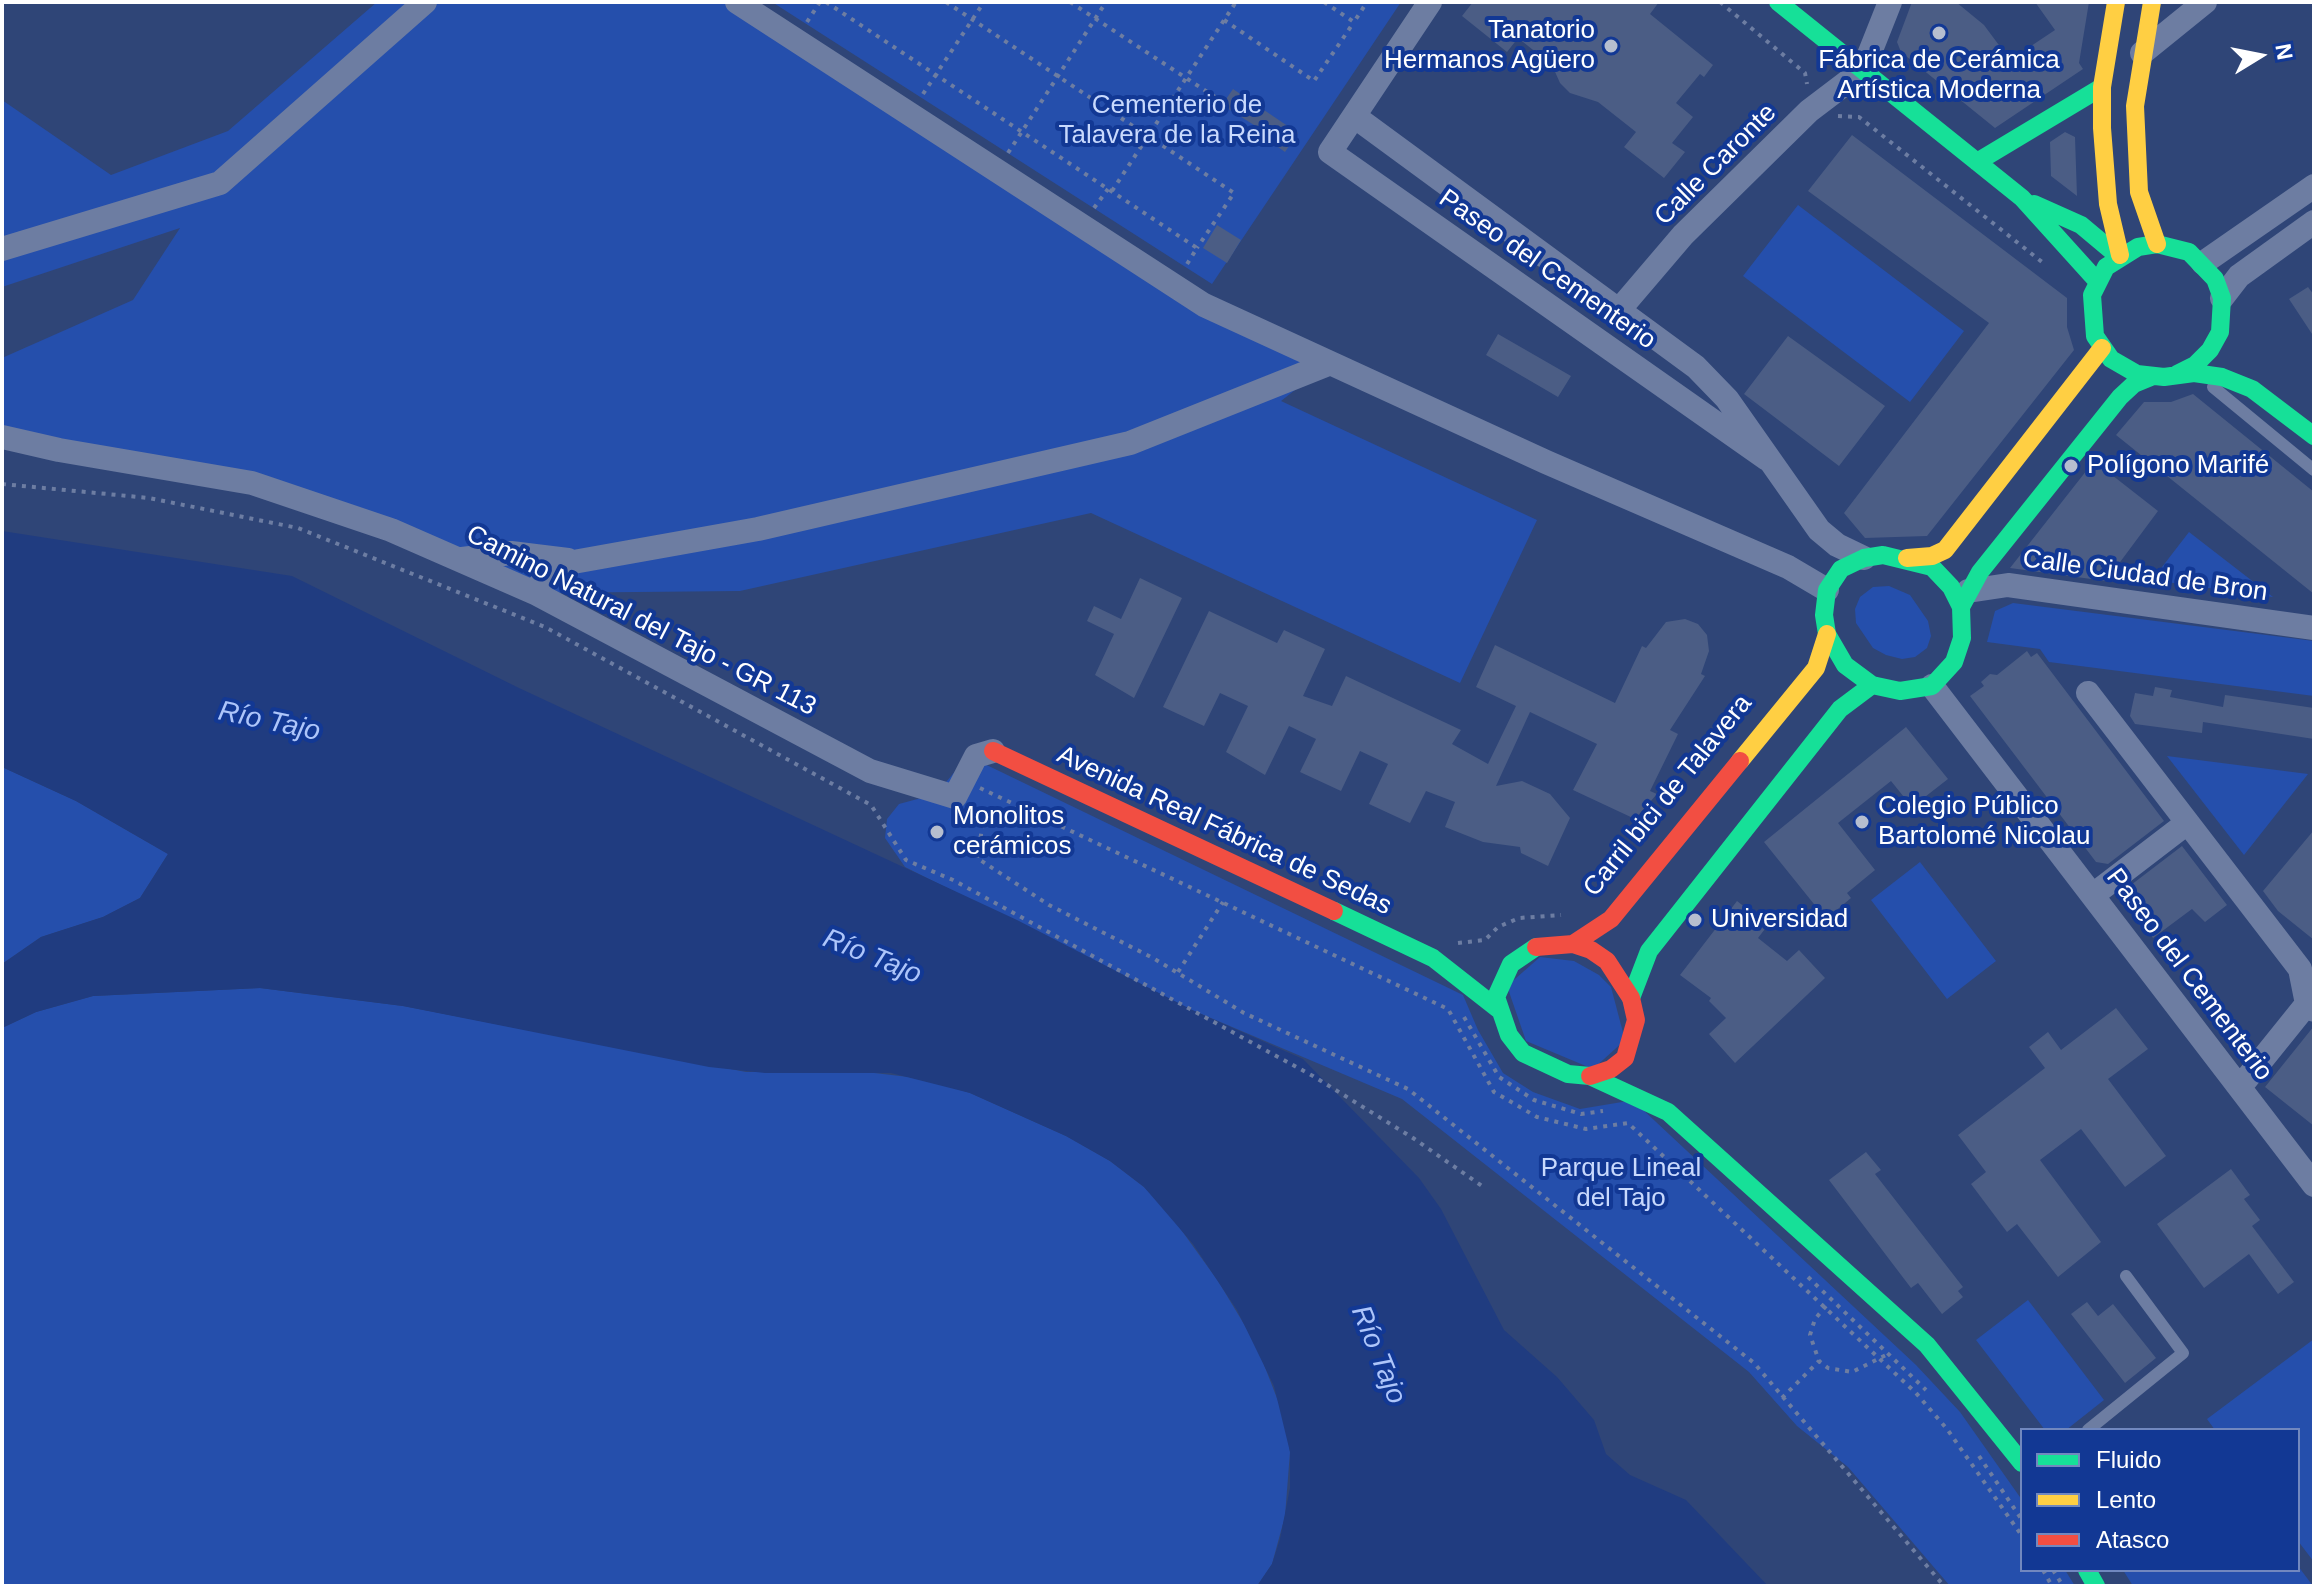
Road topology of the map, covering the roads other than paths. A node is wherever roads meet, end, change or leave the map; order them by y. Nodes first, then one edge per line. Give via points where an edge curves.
1 (425, 2) edge
2 (737, 2) edge
3 (1430, 2) edge
4 (1778, 2) edge
5 (1890, 2) edge
6 (2116, 2) edge
7 (2152, 2) edge
8 (2205, 2) edge
9 (2142, 53) junction
10 (1863, 70) junction
11 (2102, 87) junction
12 (1354, 116) junction
13 (1977, 162) junction
14 (2314, 186) edge
15 (2022, 198) junction
16 (2314, 222) edge
17 (2157, 244) junction
18 (2, 249) edge
19 (2119, 255) junction
20 (2203, 263) junction
21 (2097, 281) junction
22 (2222, 298) junction
23 (1619, 310) junction
24 (2220, 332) junction
25 (2102, 348) junction
26 (1328, 364) junction
27 (2186, 373) junction
28 (2151, 377) junction
29 (2252, 389) junction
30 (2314, 436) edge
31 (2, 437) edge
32 (1767, 459) junction
33 (2314, 470) edge
34 (1864, 558) junction
35 (1907, 558) junction
36 (461, 559) junction
37 (578, 562) junction
38 (1827, 590) junction
39 (535, 593) junction
40 (1965, 599) junction
41 (2314, 628) edge
42 (1827, 634) junction
43 (1872, 685) junction
44 (1932, 686) junction
45 (2088, 693) dead end
46 (993, 751) joint
47 (2187, 823) junction
48 (2093, 895) junction
49 (1573, 944) junction
50 (1433, 958) junction
51 (1511, 964) junction
52 (1631, 998) junction
53 (2312, 1003) edge
54 (1498, 1009) junction
55 (1632, 1043) junction
56 (1642, 1063) dead end
57 (1590, 1076) junction
58 (1654, 1086) dead end
59 (2240, 1087) junction
60 (1668, 1112) junction
61 (2314, 1185) edge
62 (2126, 1276) dead end
63 (2090, 1428) edge
64 (2020, 1461) edge

1 - 18 street via 220,183
2 - 26 street via 1173,287
3 - 12 street, Paseo del Cementerio
4 - 10 street
5 - 10 street
6 - 11 street
7 - 9 street
8 - 9 street
9 - 17 street via 2135,106 2139,192
10 - 13 street
10 - 23 street, Calle Caronte via 1809,111 1683,235
11 - 13 street
11 - 19 street via 2108,204
12 - 23 street, Paseo del Cementerio
12 - 32 street, Paseo del Cementerio via 1330,152
13 - 15 street
14 - 20 street
15 - 19 street via 2081,225
15 - 21 street
16 - 22 street via 2239,276
17 - 19 street
17 - 20 street via 2181,249
19 - 21 street
20 - 22 street
21 - 25 street via 2090,308
22 - 24 street
23 - 32 street, Paseo del Cementerio via 1696,367 1727,399
24 - 27 street
24 - 29 street
25 - 28 street via 2123,368
25 - 35 street via 1945,550
26 - 37 street via 1130,443 758,529
26 - 38 street via 1788,567
27 - 28 street
27 - 29 street
27 - 33 lane
28 - 40 street via 2120,397 1980,572
29 - 30 street
31 - 36 street, Camino Natural del Tajo - GR 113 via 252,483
32 - 34 street, Paseo del Cementerio via 1819,530
34 - 35 street
34 - 38 street via 1841,569
35 - 40 street via 1932,567
36 - 37 street via 511,553
36 - 39 street, Camino Natural del Tajo - GR 113
37 - 39 street via 551,566
38 - 42 street
39 - 46 street, Camino Natural del Tajo - GR 113 via 870,771 960,788 976,756
40 - 41 street, Calle Ciudad de Bron via 2008,585
40 - 44 street via 1954,662
42 - 43 street via 1845,665
42 - 49 street via 1816,668 1611,919
43 - 44 street via 1900,691
43 - 52 street via 1840,709 1649,951
44 - 48 street, Paseo del Cementerio
45 - 47 street
46 - 50 street, Avenida Real Fábrica de Sedas
47 - 48 street
47 - 53 street via 2300,969
48 - 59 street, Paseo del Cementerio
49 - 51 street via 1529,949
49 - 52 street via 1607,961
50 - 51 street, Avenida Real Fábrica de Sedas
50 - 54 street, Avenida Real Fábrica de Sedas
51 - 54 street via 1500,982
52 - 55 street via 1636,1020
53 - 59 street
54 - 57 street, Avenida Real Fábrica de Sedas via 1523,1053 1568,1074
55 - 56 street
55 - 57 street via 1611,1069
57 - 60 street, Avenida Real Fábrica de Sedas
58 - 60 street, Avenida Real Fábrica de Sedas
59 - 61 street, Paseo del Cementerio
60 - 64 street, Avenida Real Fábrica de Sedas via 1927,1345
62 - 63 lane via 2183,1353

